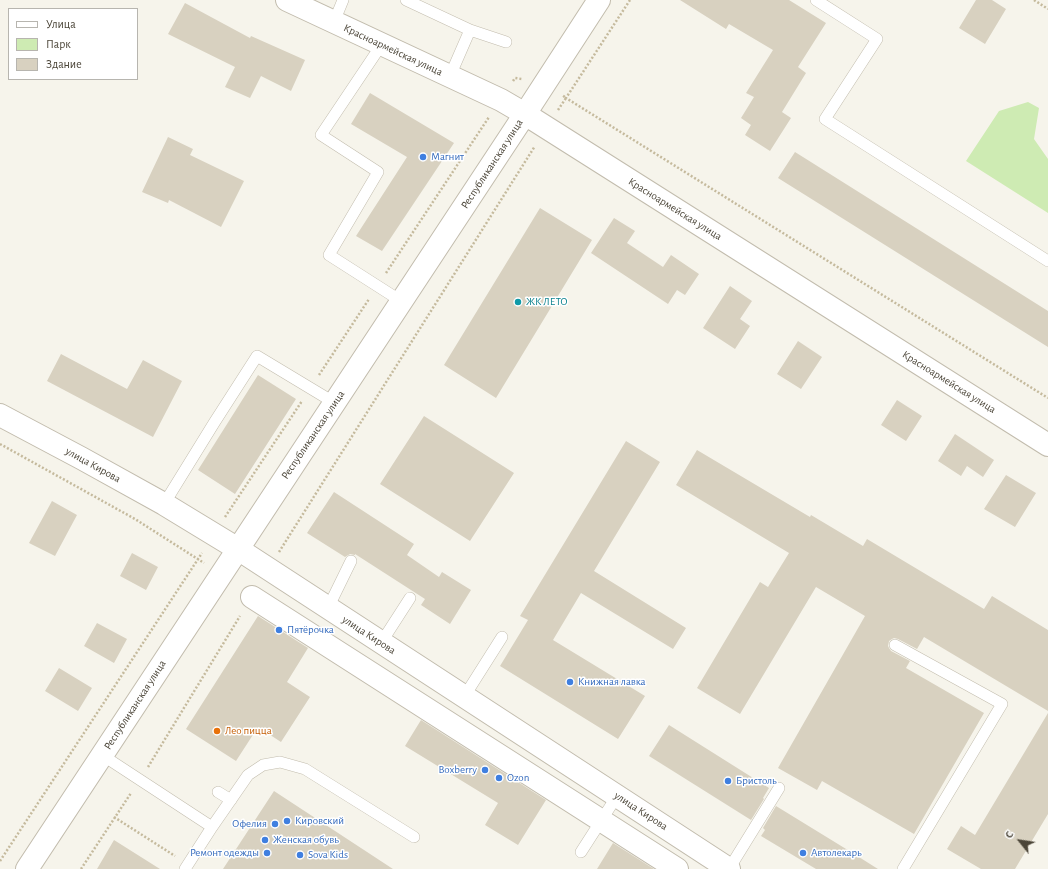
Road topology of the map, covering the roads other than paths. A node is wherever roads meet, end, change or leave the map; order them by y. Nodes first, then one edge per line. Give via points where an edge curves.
1 (287, 0) edge
2 (343, 0) edge
3 (406, 0) edge
4 (599, 0) edge
5 (816, 0) edge
6 (334, 22) junction
7 (470, 30) junction
8 (506, 42) dead end
9 (382, 44) junction
10 (450, 76) junction
11 (525, 114) junction
12 (1048, 261) edge
13 (401, 301) junction
14 (334, 403) junction
15 (0, 415) edge
16 (1048, 445) edge
17 (164, 504) junction
18 (238, 549) junction
19 (351, 561) dead end
20 (252, 597) road end
21 (410, 598) dead end
22 (328, 608) junction
23 (502, 637) dead end
24 (381, 643) junction
25 (895, 644) dead end
26 (464, 697) junction
27 (102, 755) junction
28 (779, 788) dead end
29 (218, 792) dead end
30 (617, 796) junction
31 (231, 800) junction
32 (212, 827) junction
33 (414, 837) dead end
34 (581, 852) dead end
35 (187, 867) edge
36 (27, 869) edge
37 (677, 869) edge
38 (729, 869) edge
39 (902, 869) edge

1 - 6 street, Красноармейская улица
2 - 6 lane
3 - 7 lane
4 - 11 street, Республиканская улица
5 - 12 lane via 877,39 825,119
6 - 9 street, Красноармейская улица
7 - 8 lane
7 - 10 lane
9 - 10 street, Красноармейская улица
9 - 13 lane via 321,135 378,172 329,255
10 - 11 street, Красноармейская улица
11 - 13 street, Республиканская улица
11 - 16 street, Красноармейская улица
13 - 14 street, Республиканская улица
14 - 17 lane via 257,356
14 - 18 street, Республиканская улица
15 - 17 street, улица Кирова
17 - 18 street, улица Кирова
18 - 22 street, улица Кирова
18 - 27 street, Республиканская улица
19 - 22 lane
20 - 37 street
21 - 24 lane
22 - 24 street, улица Кирова
23 - 26 lane
24 - 26 street, улица Кирова
25 - 39 lane via 1002,704
26 - 30 street, улица Кирова
27 - 32 lane
27 - 36 street, Республиканская улица
28 - 38 lane
29 - 31 lane
30 - 34 lane
30 - 38 street, улица Кирова
31 - 32 lane
31 - 33 lane via 248,775 263,765 280,762 306,769
32 - 35 lane

